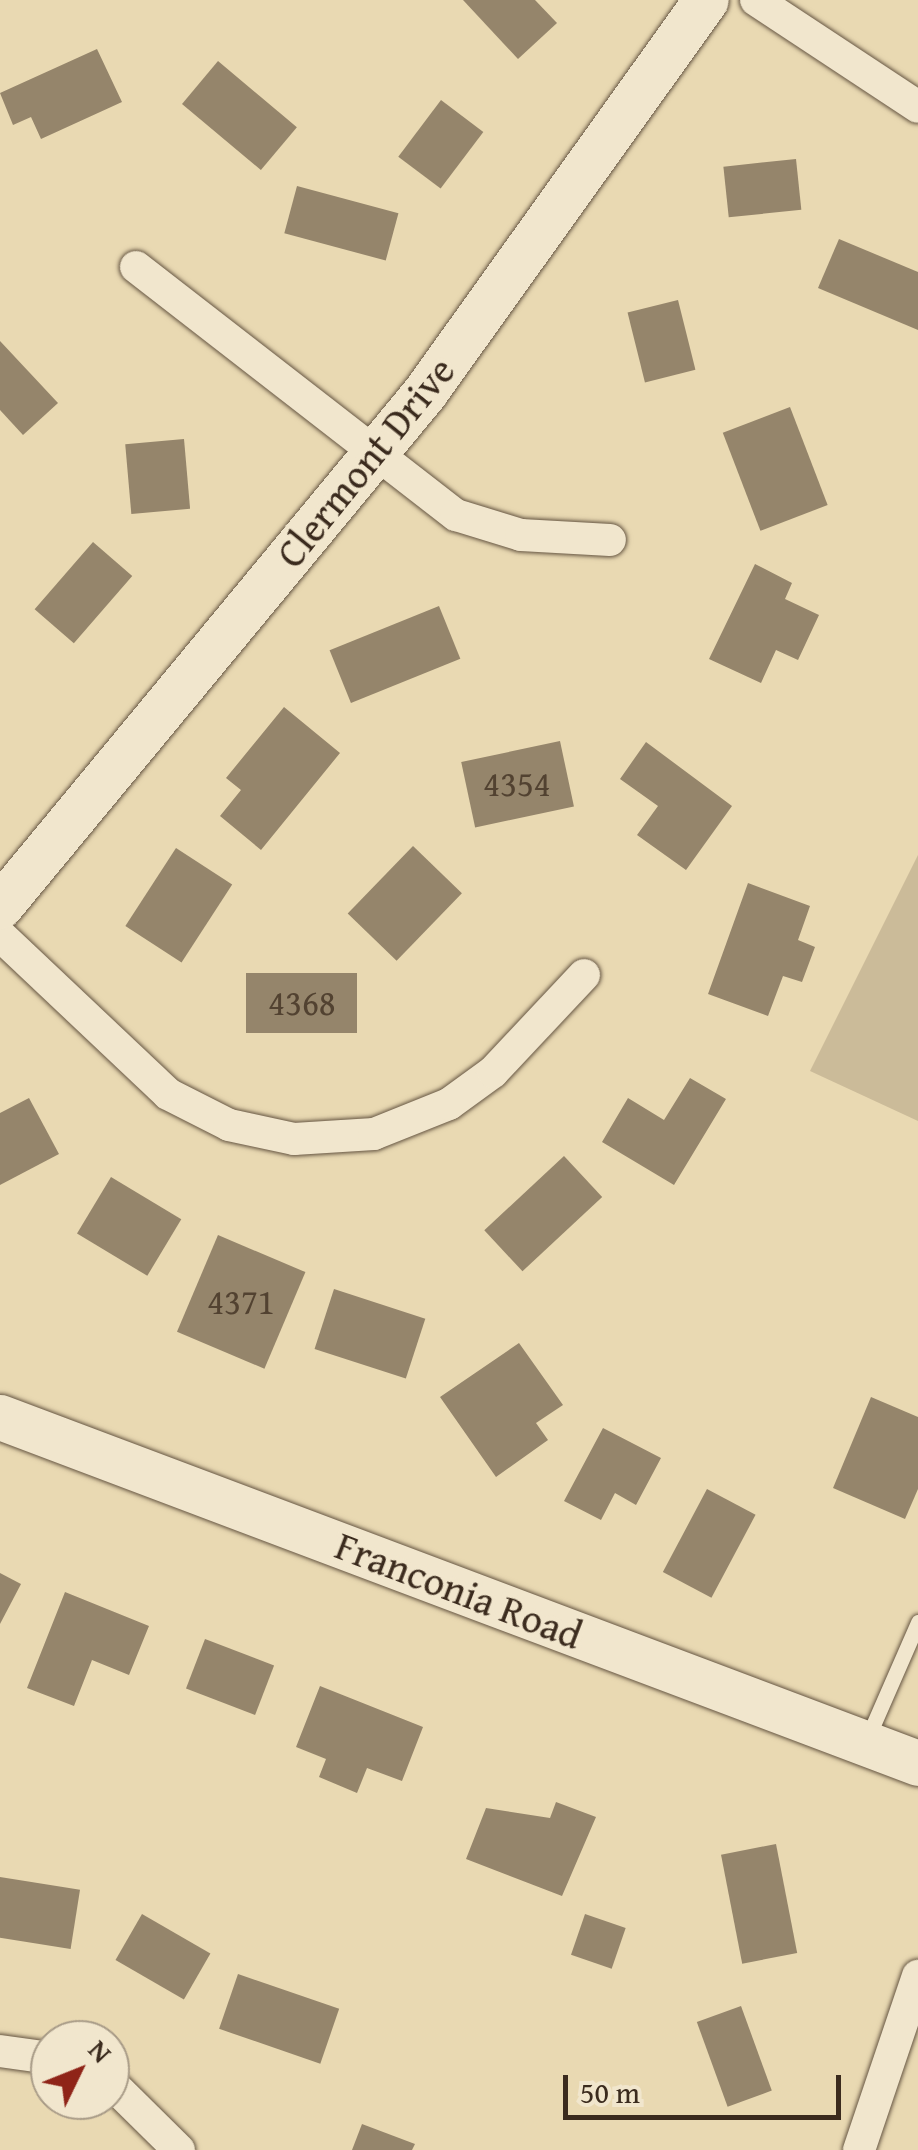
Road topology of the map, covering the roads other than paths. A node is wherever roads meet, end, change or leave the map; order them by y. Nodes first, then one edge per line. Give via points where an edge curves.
1 (706, 0) edge
2 (756, 0) edge
3 (918, 107) edge
4 (136, 266) dead end
5 (374, 454) junction
6 (610, 540) dead end
7 (0, 906) edge
8 (0, 935) edge
9 (584, 975) dead end
10 (0, 1417) edge
11 (918, 1622) edge
12 (865, 1743) junction
13 (918, 1763) edge
14 (918, 1976) edge
15 (0, 2051) edge
16 (30, 2055) edge
17 (130, 2102) edge
18 (178, 2150) edge
19 (860, 2150) edge

1 - 5 street, Clermont Drive
2 - 3 street
4 - 5 street
5 - 6 street via 456,515 492,529
5 - 7 street, Clermont Drive
8 - 9 street via 168,1094 228,1125 294,1139 374,1134 449,1104 493,1072
10 - 12 street, Franconia Road
11 - 12 lane
12 - 13 street, Franconia Road
14 - 19 street
15 - 16 street
17 - 18 street

